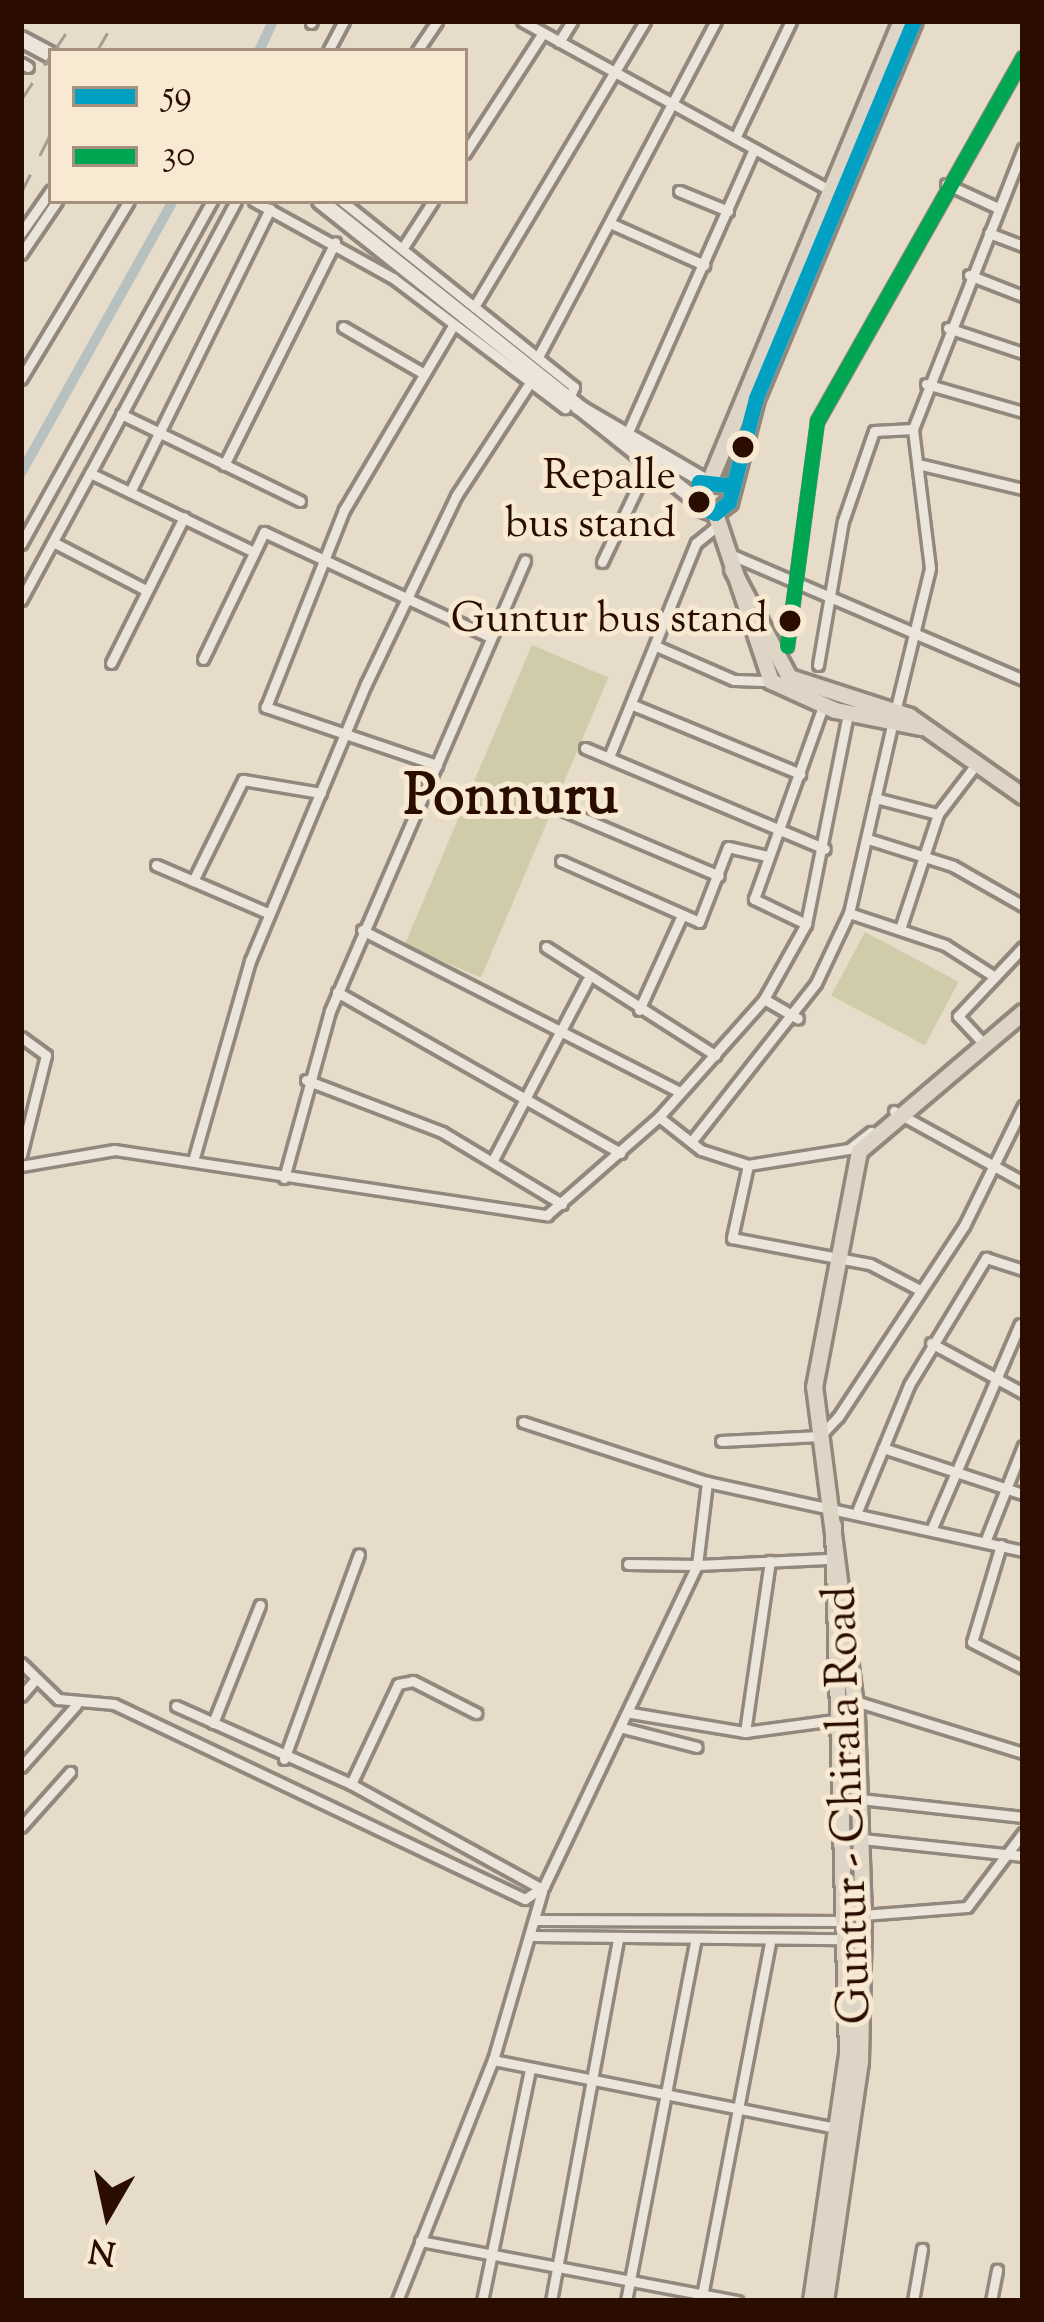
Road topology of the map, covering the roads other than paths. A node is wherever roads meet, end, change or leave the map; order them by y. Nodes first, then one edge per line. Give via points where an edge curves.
1 (344, 21) edge
2 (436, 21) edge
3 (522, 21) edge
4 (572, 21) edge
5 (644, 21) edge
6 (716, 21) edge
7 (791, 21) edge
8 (901, 21) edge
9 (914, 21) edge
10 (543, 33) junction
11 (21, 39) edge
12 (559, 42) junction
13 (330, 48) edge
14 (419, 48) edge
15 (48, 53) edge
16 (1023, 57) edge
17 (887, 68) junction
18 (615, 74) junction
19 (669, 101) junction
20 (736, 138) junction
21 (468, 148) edge
22 (754, 149) junction
23 (1023, 149) edge
24 (1018, 172) edge
25 (946, 184) junction
26 (679, 191) dead end
27 (834, 192) junction
28 (48, 195) edge
29 (55, 204) edge
30 (127, 204) edge
31 (210, 204) edge
32 (234, 204) edge
33 (260, 204) edge
34 (324, 204) edge
35 (346, 204) edge
36 (432, 204) edge
37 (998, 208) junction
38 (269, 209) junction
39 (728, 211) junction
40 (612, 224) junction
41 (26, 232) edge
42 (989, 233) junction
43 (335, 242) junction
44 (1023, 246) edge
45 (402, 249) junction
46 (21, 254) edge
47 (704, 265) junction
48 (969, 275) junction
49 (1023, 296) edge
50 (474, 307) junction
51 (453, 326) junction
52 (343, 327) dead end
53 (948, 328) junction
54 (1023, 352) edge
55 (538, 357) junction
56 (421, 372) junction
57 (21, 379) edge
58 (926, 383) junction
59 (527, 386) junction
60 (570, 401) junction
61 (1023, 412) edge
62 (121, 414) junction
63 (913, 429) junction
64 (159, 431) junction
65 (628, 432) junction
66 (224, 464) junction
67 (648, 465) junction
68 (922, 466) junction
69 (90, 473) junction
70 (714, 480) junction
71 (1023, 490) edge
72 (130, 492) junction
73 (695, 499) junction
74 (300, 500) dead end
75 (184, 517) junction
76 (716, 520) junction
77 (53, 542) junction
78 (21, 544) edge
79 (723, 548) junction
80 (250, 550) junction
81 (322, 558) junction
82 (525, 560) dead end
83 (602, 562) dead end
84 (731, 568) junction
85 (793, 579) junction
86 (146, 590) junction
87 (406, 598) junction
88 (827, 598) junction
89 (21, 600) edge
90 (918, 635) junction
91 (488, 636) junction
92 (656, 646) junction
93 (787, 646) dead end
94 (203, 659) dead end
95 (111, 663) dead end
96 (818, 664) dead end
97 (1023, 680) edge
98 (771, 681) junction
99 (633, 705) junction
100 (823, 706) junction
101 (848, 713) junction
102 (894, 719) junction
103 (347, 729) junction
104 (585, 748) dead end
105 (609, 757) junction
106 (981, 759) junction
107 (436, 765) junction
108 (800, 774) junction
109 (321, 793) junction
110 (1023, 796) edge
111 (875, 797) junction
112 (563, 810) dead end
113 (938, 814) junction
114 (776, 830) junction
115 (868, 839) junction
116 (825, 849) junction
117 (766, 856) junction
118 (925, 857) junction
119 (561, 861) dead end
120 (156, 865) dead end
121 (719, 875) junction
122 (194, 881) junction
123 (1023, 907) edge
124 (268, 913) junction
125 (849, 913) junction
126 (682, 915) junction
127 (806, 924) junction
128 (900, 929) junction
129 (362, 930) junction
130 (546, 947) dead end
131 (1023, 947) edge
132 (992, 975) junction
133 (587, 981) junction
134 (338, 992) junction
135 (764, 999) junction
136 (639, 1010) junction
137 (1023, 1012) edge
138 (798, 1019) junction
139 (21, 1037) edge
140 (560, 1038) junction
141 (983, 1043) junction
142 (715, 1054) junction
143 (306, 1080) junction
144 (677, 1091) junction
145 (523, 1104) junction
146 (1023, 1106) edge
147 (894, 1111) junction
148 (659, 1117) junction
149 (871, 1132) junction
150 (691, 1142) junction
151 (620, 1154) junction
152 (21, 1155) edge
153 (493, 1160) junction
154 (193, 1162) junction
155 (748, 1165) junction
156 (21, 1166) edge
157 (989, 1168) junction
158 (284, 1178) junction
159 (1023, 1182) edge
160 (562, 1204) junction
161 (837, 1259) junction
162 (1023, 1270) edge
163 (917, 1289) junction
164 (1020, 1324) dead end
165 (932, 1343) junction
166 (989, 1380) junction
167 (1023, 1393) edge
168 (523, 1422) dead end
169 (820, 1436) junction
170 (721, 1441) dead end
171 (1023, 1447) edge
172 (883, 1448) junction
173 (952, 1473) junction
174 (707, 1482) junction
175 (1006, 1490) junction
176 (1023, 1493) edge
177 (828, 1503) junction
178 (859, 1509) junction
179 (833, 1525) junction
180 (932, 1528) junction
181 (985, 1542) junction
182 (1001, 1545) junction
183 (1023, 1551) edge
184 (359, 1554) dead end
185 (828, 1559) junction
186 (770, 1561) junction
187 (628, 1564) dead end
188 (697, 1565) junction
189 (260, 1605) dead end
190 (21, 1664) edge
191 (1023, 1668) edge
192 (35, 1679) junction
193 (21, 1696) edge
194 (855, 1701) junction
195 (76, 1706) junction
196 (176, 1706) dead end
197 (631, 1713) junction
198 (476, 1714) dead end
199 (842, 1718) junction
200 (213, 1723) junction
201 (623, 1728) junction
202 (745, 1732) junction
203 (697, 1747) dead end
204 (1023, 1753) edge
205 (284, 1759) junction
206 (21, 1767) edge
207 (70, 1772) dead end
208 (351, 1784) junction
209 (860, 1799) junction
210 (1023, 1817) edge
211 (21, 1827) edge
212 (1023, 1832) edge
213 (862, 1839) junction
214 (1008, 1853) junction
215 (1023, 1856) edge
216 (536, 1892) junction
217 (535, 1920) junction
218 (701, 1921) junction
219 (854, 1925) junction
220 (533, 1936) junction
221 (771, 1939) junction
222 (698, 1940) junction
223 (618, 1941) junction
224 (493, 2060) junction
225 (530, 2070) junction
226 (591, 2081) junction
227 (664, 2095) junction
228 (738, 2107) junction
229 (837, 2128) junction
230 (420, 2241) junction
231 (922, 2249) dead end
232 (493, 2252) junction
233 (559, 2263) junction
234 (998, 2270) dead end
235 (631, 2280) junction
236 (701, 2297) edge
237 (397, 2301) edge
238 (482, 2301) edge
239 (551, 2301) edge
240 (626, 2301) edge
241 (737, 2301) edge
242 (811, 2301) edge
243 (825, 2301) edge
244 (913, 2301) edge
245 (991, 2301) edge

1 - 13 street
2 - 14 street
3 - 10 street
4 - 12 street
5 - 18 street
6 - 19 street
7 - 20 street
8 - 17 main road
9 - 17 main road
10 - 12 street
10 - 21 street
11 - 15 main road
12 - 18 street
16 - 25 street
17 - 27 main road
18 - 19 street
18 - 50 street
19 - 20 street
19 - 40 street
20 - 22 street
22 - 27 street
22 - 39 street
23 - 24 street
24 - 37 street
25 - 37 street
25 - 85 street via 817,422
26 - 39 street
27 - 70 main road
28 - 41 street
29 - 41 street
30 - 57 street
31 - 78 street
32 - 62 street
33 - 38 street
34 - 60 main road
35 - 45 street
36 - 45 street
37 - 42 street
38 - 43 street
38 - 64 street
39 - 47 street
40 - 47 street
40 - 55 street
41 - 46 street
42 - 44 street
42 - 48 street
43 - 51 street
43 - 66 street
45 - 50 street
47 - 65 street
48 - 49 street
48 - 53 street
50 - 55 street
51 - 56 street
51 - 59 street
52 - 56 street
53 - 54 street
53 - 58 street
55 - 60 street via 574,387
56 - 81 street
58 - 61 street
58 - 63 street
59 - 60 street via 563,410
59 - 87 street
60 - 65 main road
60 - 67 main road
62 - 64 street
62 - 69 street
63 - 68 street
63 - 88 street via 874,430
64 - 66 street
64 - 72 street
65 - 70 main road
66 - 74 street
67 - 73 main road
67 - 83 street
68 - 71 street
68 - 90 street via 930,568
69 - 72 street
69 - 77 street
70 - 73 main road
70 - 76 main road via 729,502
72 - 75 street
73 - 76 main road
75 - 80 street
75 - 86 street
76 - 79 main road
76 - 92 street via 696,543
77 - 86 street
77 - 89 street
79 - 84 main road
79 - 85 street
80 - 81 street via 269,531
80 - 94 street
81 - 87 street
81 - 103 street via 266,706
82 - 91 street
84 - 98 main road
84 - 102 main road via 789,676
85 - 88 street
85 - 93 street
86 - 95 street
87 - 91 street
87 - 103 street
88 - 90 street
88 - 96 street
90 - 97 street
90 - 102 street
91 - 107 street
92 - 98 street via 734,680
92 - 99 street
98 - 100 main road
99 - 105 street
99 - 108 street
100 - 101 main road
100 - 108 street
101 - 102 main road
101 - 116 street
102 - 106 main road
102 - 111 street
103 - 107 street
103 - 109 street
104 - 105 street
105 - 114 street
106 - 110 main road
106 - 113 street
107 - 129 street
108 - 114 street
109 - 122 street via 243,780
109 - 124 street
111 - 113 street
111 - 115 street
112 - 121 street
113 - 118 street
114 - 116 street
114 - 117 street
115 - 118 street
115 - 125 street
116 - 127 street
117 - 121 street via 732,845
117 - 127 street via 755,907
118 - 123 street
118 - 128 street
119 - 126 street
120 - 122 street
121 - 126 street via 704,920
122 - 124 street
124 - 154 street
125 - 128 street
125 - 138 street
126 - 136 street
127 - 135 street
128 - 132 street
129 - 134 street
129 - 140 street
130 - 133 street
131 - 132 street
132 - 141 street via 958,1016
133 - 136 street
133 - 140 street
134 - 143 street
134 - 145 street
135 - 138 street
135 - 142 street
136 - 142 street
137 - 141 main road
138 - 150 street
139 - 152 street via 46,1055
140 - 144 street
140 - 145 street
141 - 147 main road
142 - 144 street
143 - 153 street
143 - 158 street
144 - 148 street
145 - 151 street
145 - 153 street
146 - 157 street
147 - 149 main road
147 - 157 street
148 - 150 street
148 - 151 street
149 - 155 street via 849,1149
149 - 161 main road, Guntur - Chirala Road
150 - 155 street
151 - 160 street
153 - 160 street
154 - 156 street via 91,1149
154 - 158 street
155 - 161 street via 732,1238
157 - 159 street
157 - 163 street
158 - 160 street via 515,1217
161 - 163 street
161 - 169 main road, Guntur - Chirala Road via 814,1387
162 - 165 street via 986,1258
163 - 169 street
164 - 166 street
165 - 166 street
165 - 172 street
166 - 167 street
166 - 173 street
168 - 174 street
169 - 170 street
169 - 177 main road, Guntur - Chirala Road
171 - 175 street
172 - 173 street
172 - 178 street
173 - 175 street
173 - 180 street
174 - 177 street
174 - 188 street
175 - 176 street
175 - 181 street
177 - 178 street
177 - 179 main road, Guntur - Chirala Road
178 - 180 street
179 - 185 main road, Guntur - Chirala Road
179 - 194 main road, Guntur - Chirala Road
180 - 181 street
181 - 182 street
182 - 183 street
182 - 191 street via 972,1642
184 - 205 street
185 - 186 street
185 - 199 main road, Guntur - Chirala Road
186 - 188 street
186 - 202 street
187 - 188 street
188 - 197 street
189 - 200 street
190 - 192 street
192 - 193 street
192 - 195 street
194 - 204 street
194 - 209 main road, Guntur - Chirala Road
195 - 206 street
195 - 216 street via 114,1704
196 - 200 street
197 - 201 street
197 - 202 street
198 - 208 street via 413,1681 398,1684
199 - 202 street
199 - 219 main road, Guntur - Chirala Road
200 - 205 street
201 - 203 street
201 - 216 street
205 - 208 street
207 - 211 street
208 - 216 street
209 - 210 street
209 - 213 main road, Guntur - Chirala Road
212 - 214 street
213 - 214 street
213 - 219 main road, Guntur - Chirala Road
214 - 215 street
214 - 219 street via 967,1907
216 - 217 street
217 - 218 street
217 - 220 street
218 - 219 street
218 - 222 street
219 - 221 street
219 - 229 main road, Guntur - Chirala Road
219 - 243 main road, Guntur - Chirala Road via 860,2061
220 - 223 street
220 - 224 street
221 - 222 street
221 - 228 street
222 - 223 street
222 - 227 street
223 - 226 street
224 - 225 street
224 - 230 street
225 - 226 street
225 - 232 street
226 - 227 street
226 - 233 street
227 - 228 street
227 - 235 street
228 - 229 street
228 - 236 street
229 - 242 main road, Guntur - Chirala Road
230 - 232 street
230 - 237 street
231 - 244 street
232 - 233 street
232 - 238 street
233 - 235 street
233 - 239 street
234 - 245 street
235 - 236 street
235 - 240 street
236 - 241 street

